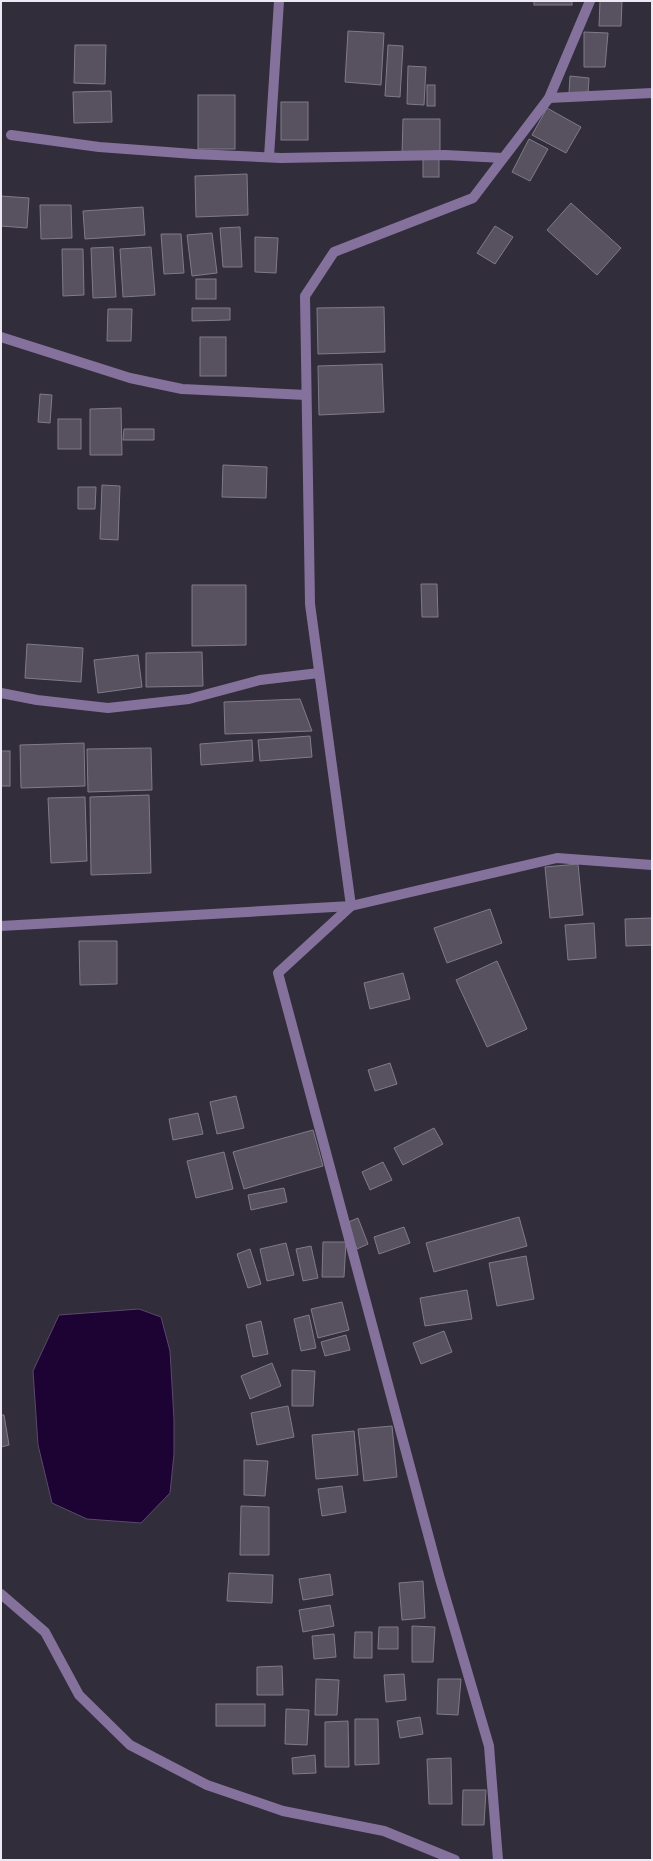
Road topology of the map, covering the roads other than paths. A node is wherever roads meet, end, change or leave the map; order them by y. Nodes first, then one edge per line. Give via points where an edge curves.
1 (279, 1) edge
2 (590, 1) edge
3 (652, 93) edge
4 (549, 98) junction
5 (11, 136) dead end
6 (269, 157) junction
7 (503, 158) junction
8 (1, 337) edge
9 (306, 394) junction
10 (319, 673) junction
11 (1, 693) edge
12 (652, 865) edge
13 (351, 906) junction
14 (1, 926) edge
15 (1, 1594) edge
16 (455, 1860) edge
17 (498, 1860) edge

1 - 6 street
2 - 4 street
3 - 4 street
4 - 7 street
5 - 6 street via 99,147
6 - 7 street via 445,155
7 - 9 street via 473,198 334,252 305,296
8 - 9 street via 130,378 182,389
9 - 10 street via 310,604
10 - 11 street via 260,680 189,699 108,708
10 - 13 street
12 - 13 street via 557,858
13 - 14 street
13 - 17 street via 278,973 440,1579 489,1746
15 - 16 street via 45,1632 79,1695 130,1745 207,1785 283,1811 384,1831

